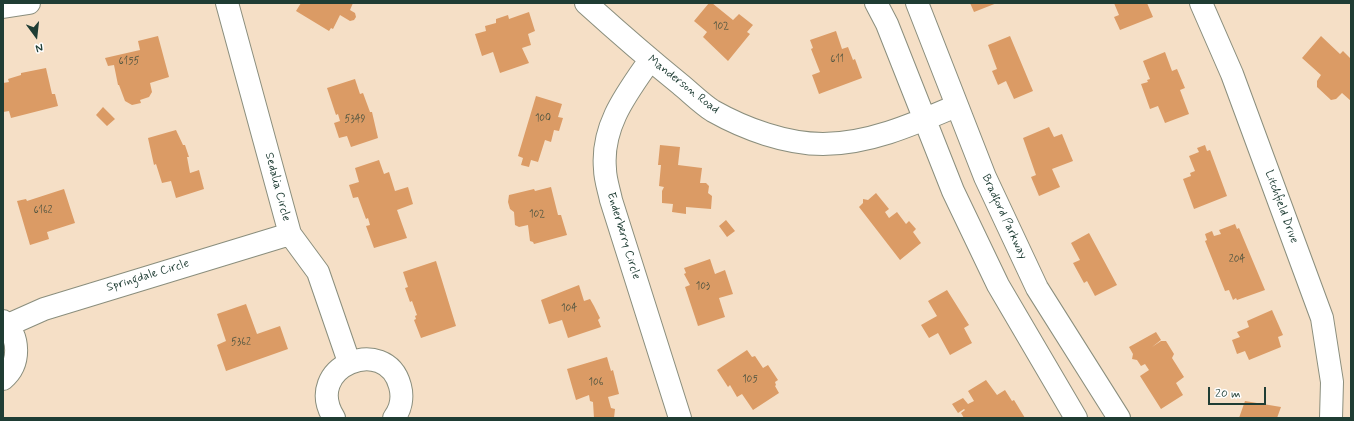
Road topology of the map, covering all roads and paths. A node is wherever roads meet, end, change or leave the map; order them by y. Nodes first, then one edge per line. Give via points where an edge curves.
1 (29, 3) edge
2 (227, 3) edge
3 (586, 3) edge
4 (876, 3) edge
5 (917, 3) edge
6 (1201, 3) edge
7 (3, 7) edge
8 (650, 60) junction
9 (956, 106) junction
10 (924, 119) junction
11 (290, 234) junction
12 (5, 323) edge
13 (349, 362) junction
14 (3, 379) edge
15 (334, 418) edge
16 (394, 418) edge
17 (680, 418) edge
18 (1076, 418) edge
19 (1119, 418) edge
20 (1331, 418) edge

1 - 7 street
2 - 11 street, Sedalia Circle
3 - 8 street, Manderson Road
4 - 10 street via 887,24
5 - 9 street, Bradford Parkway
6 - 20 street, Litchfield Drive via 1232,74 1322,318 1332,382
8 - 10 street, Manderson Road via 712,110 736,123 782,139 822,144 866,138 895,131
8 - 17 street, Enderberry Circle via 619,106 607,134 604,169 611,200
9 - 10 street, Manderson Road
9 - 19 street, Bradford Parkway via 985,177 1037,288
10 - 18 street via 953,191 998,285
11 - 12 street, Springdale Circle via 51,306
11 - 13 street, Sedalia Circle via 318,272
12 - 14 street, Springdale Circle via 14,336 17,350 14,363
13 - 15 street via 339,368 328,388 327,400
13 - 16 street via 360,359 372,360 392,371 401,392 401,404

